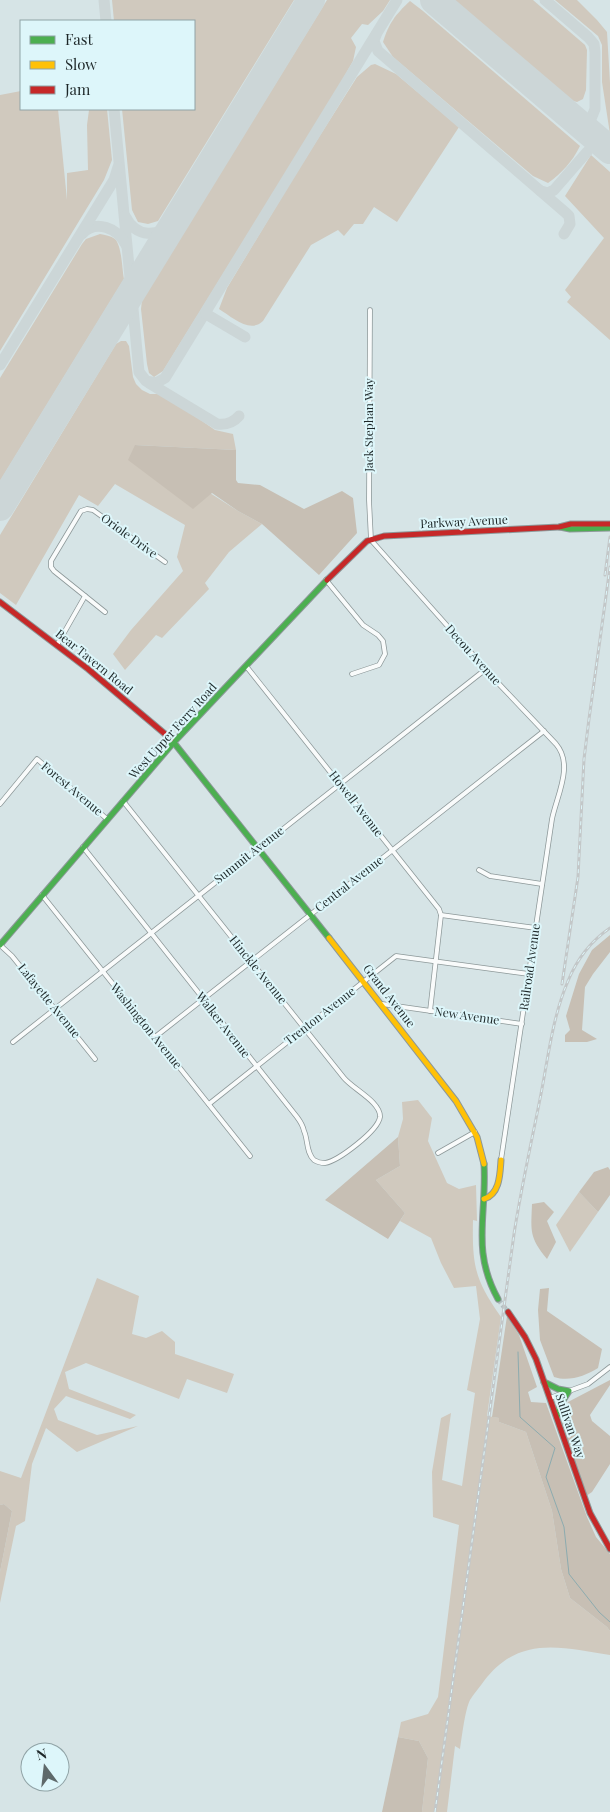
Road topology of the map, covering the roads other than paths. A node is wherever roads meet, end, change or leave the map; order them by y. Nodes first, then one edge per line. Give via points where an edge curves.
1 (370, 310) dead end
2 (610, 524) edge
3 (560, 527) junction
4 (610, 528) edge
5 (371, 540) junction
6 (165, 562) dead end
7 (326, 580) junction
8 (85, 596) junction
9 (0, 602) edge
10 (105, 612) dead end
11 (57, 645) junction
12 (246, 666) junction
13 (486, 669) junction
14 (352, 674) dead end
15 (544, 731) junction
16 (174, 742) junction
17 (564, 774) joint
18 (340, 784) junction
19 (123, 801) junction
20 (0, 804) edge
21 (107, 819) junction
22 (258, 847) junction
23 (83, 848) junction
24 (393, 851) junction
25 (479, 870) dead end
26 (542, 884) junction
27 (42, 895) junction
28 (198, 896) junction
29 (311, 914) junction
30 (441, 915) junction
31 (536, 928) junction
32 (151, 933) junction
33 (0, 945) edge
34 (435, 961) junction
35 (251, 962) junction
36 (102, 971) junction
37 (529, 974) junction
38 (364, 981) junction
39 (203, 999) junction
40 (382, 1004) junction
41 (54, 1009) junction
42 (430, 1011) junction
43 (522, 1024) junction
44 (304, 1028) junction
45 (155, 1037) junction
46 (13, 1042) dead end
47 (95, 1059) dead end
48 (256, 1067) junction
49 (209, 1104) junction
50 (475, 1132) junction
51 (366, 1136) joint
52 (438, 1153) dead end
53 (250, 1156) dead end
54 (502, 1160) joint
55 (484, 1199) junction
56 (498, 1300) tunnel mouth
57 (508, 1312) tunnel mouth
58 (610, 1366) edge
59 (544, 1381) junction
60 (569, 1391) junction
61 (550, 1398) junction
62 (557, 1419) junction
63 (610, 1549) edge

1 - 5 street, Jack Stephan Way via 368,492
2 - 3 main road, Parkway Avenue
3 - 4 main road, Parkway Avenue
3 - 5 main road, Parkway Avenue via 384,536
5 - 7 main road, West Upper Ferry Road
5 - 13 street, Decou Avenue
6 - 8 street, Oriole Drive via 93,510 87,509 80,513 51,561 54,571
7 - 12 main road, West Upper Ferry Road
7 - 14 street via 385,646 379,665
8 - 10 street
8 - 11 street
9 - 11 main road, Bear Tavern Road
11 - 16 main road, Bear Tavern Road
12 - 16 main road, West Upper Ferry Road
12 - 18 street, Howell Avenue
13 - 15 street, Decou Avenue
13 - 18 street, Summit Avenue
15 - 17 street, Decou Avenue via 562,752
15 - 24 street, Central Avenue
16 - 19 main road, West Upper Ferry Road
16 - 22 main road, Grand Avenue
17 - 26 street, Railroad Avenue via 552,819
18 - 22 street, Summit Avenue
18 - 24 street, Howell Avenue
19 - 21 main road, West Upper Ferry Road
19 - 28 street, Hinckle Avenue
20 - 21 street, Forest Avenue via 37,760
21 - 23 main road, West Upper Ferry Road
22 - 28 street, Summit Avenue
22 - 29 main road, Grand Avenue
23 - 27 main road, West Upper Ferry Road
23 - 32 street, Walker Avenue
24 - 29 street, Central Avenue
24 - 30 street, Howell Avenue
25 - 26 street via 490,876
26 - 31 street, Railroad Avenue
27 - 33 main road, West Upper Ferry Road
27 - 36 street, Washington Avenue
28 - 32 street, Summit Avenue
28 - 35 street, Hinckle Avenue
29 - 35 street, Central Avenue
29 - 38 main road, Grand Avenue
30 - 31 street
30 - 34 street
31 - 37 street, Railroad Avenue
32 - 36 street, Summit Avenue
32 - 39 street, Walker Avenue
33 - 41 street, Lafayette Avenue
34 - 37 street, Trenton Avenue
34 - 38 street, Trenton Avenue via 396,956
34 - 42 street
35 - 39 street, Central Avenue
35 - 44 street, Hinckle Avenue
36 - 41 street, Summit Avenue
36 - 45 street, Washington Avenue
37 - 43 street, Railroad Avenue
38 - 40 main road, Grand Avenue
38 - 44 street, Trenton Avenue
39 - 45 street, Central Avenue
39 - 48 street, Walker Avenue
40 - 42 street, New Avenue
40 - 50 main road, Grand Avenue via 444,1084
41 - 46 street, Summit Avenue
41 - 47 street, Lafayette Avenue
42 - 43 street, New Avenue
43 - 54 street, Railroad Avenue
44 - 48 street, Trenton Avenue
44 - 51 street, Hinckle Avenue via 346,1082 378,1109 378,1121
45 - 49 street, Washington Avenue
48 - 49 street, Trenton Avenue
48 - 51 street, Walker Avenue via 297,1117 305,1131 309,1153 316,1162 334,1159
49 - 53 street, Washington Avenue
50 - 52 street
50 - 55 main road, Grand Avenue via 485,1172
54 - 55 main road via 493,1195
55 - 56 main road, Grand Avenue via 482,1258 486,1277
57 - 59 main road, Sullivan Way via 530,1346
58 - 60 street via 588,1384
59 - 60 main road
59 - 61 main road, Sullivan Way
60 - 61 street
60 - 62 main road via 559,1407
61 - 62 main road, Sullivan Way
62 - 63 main road, Sullivan Way via 590,1513

